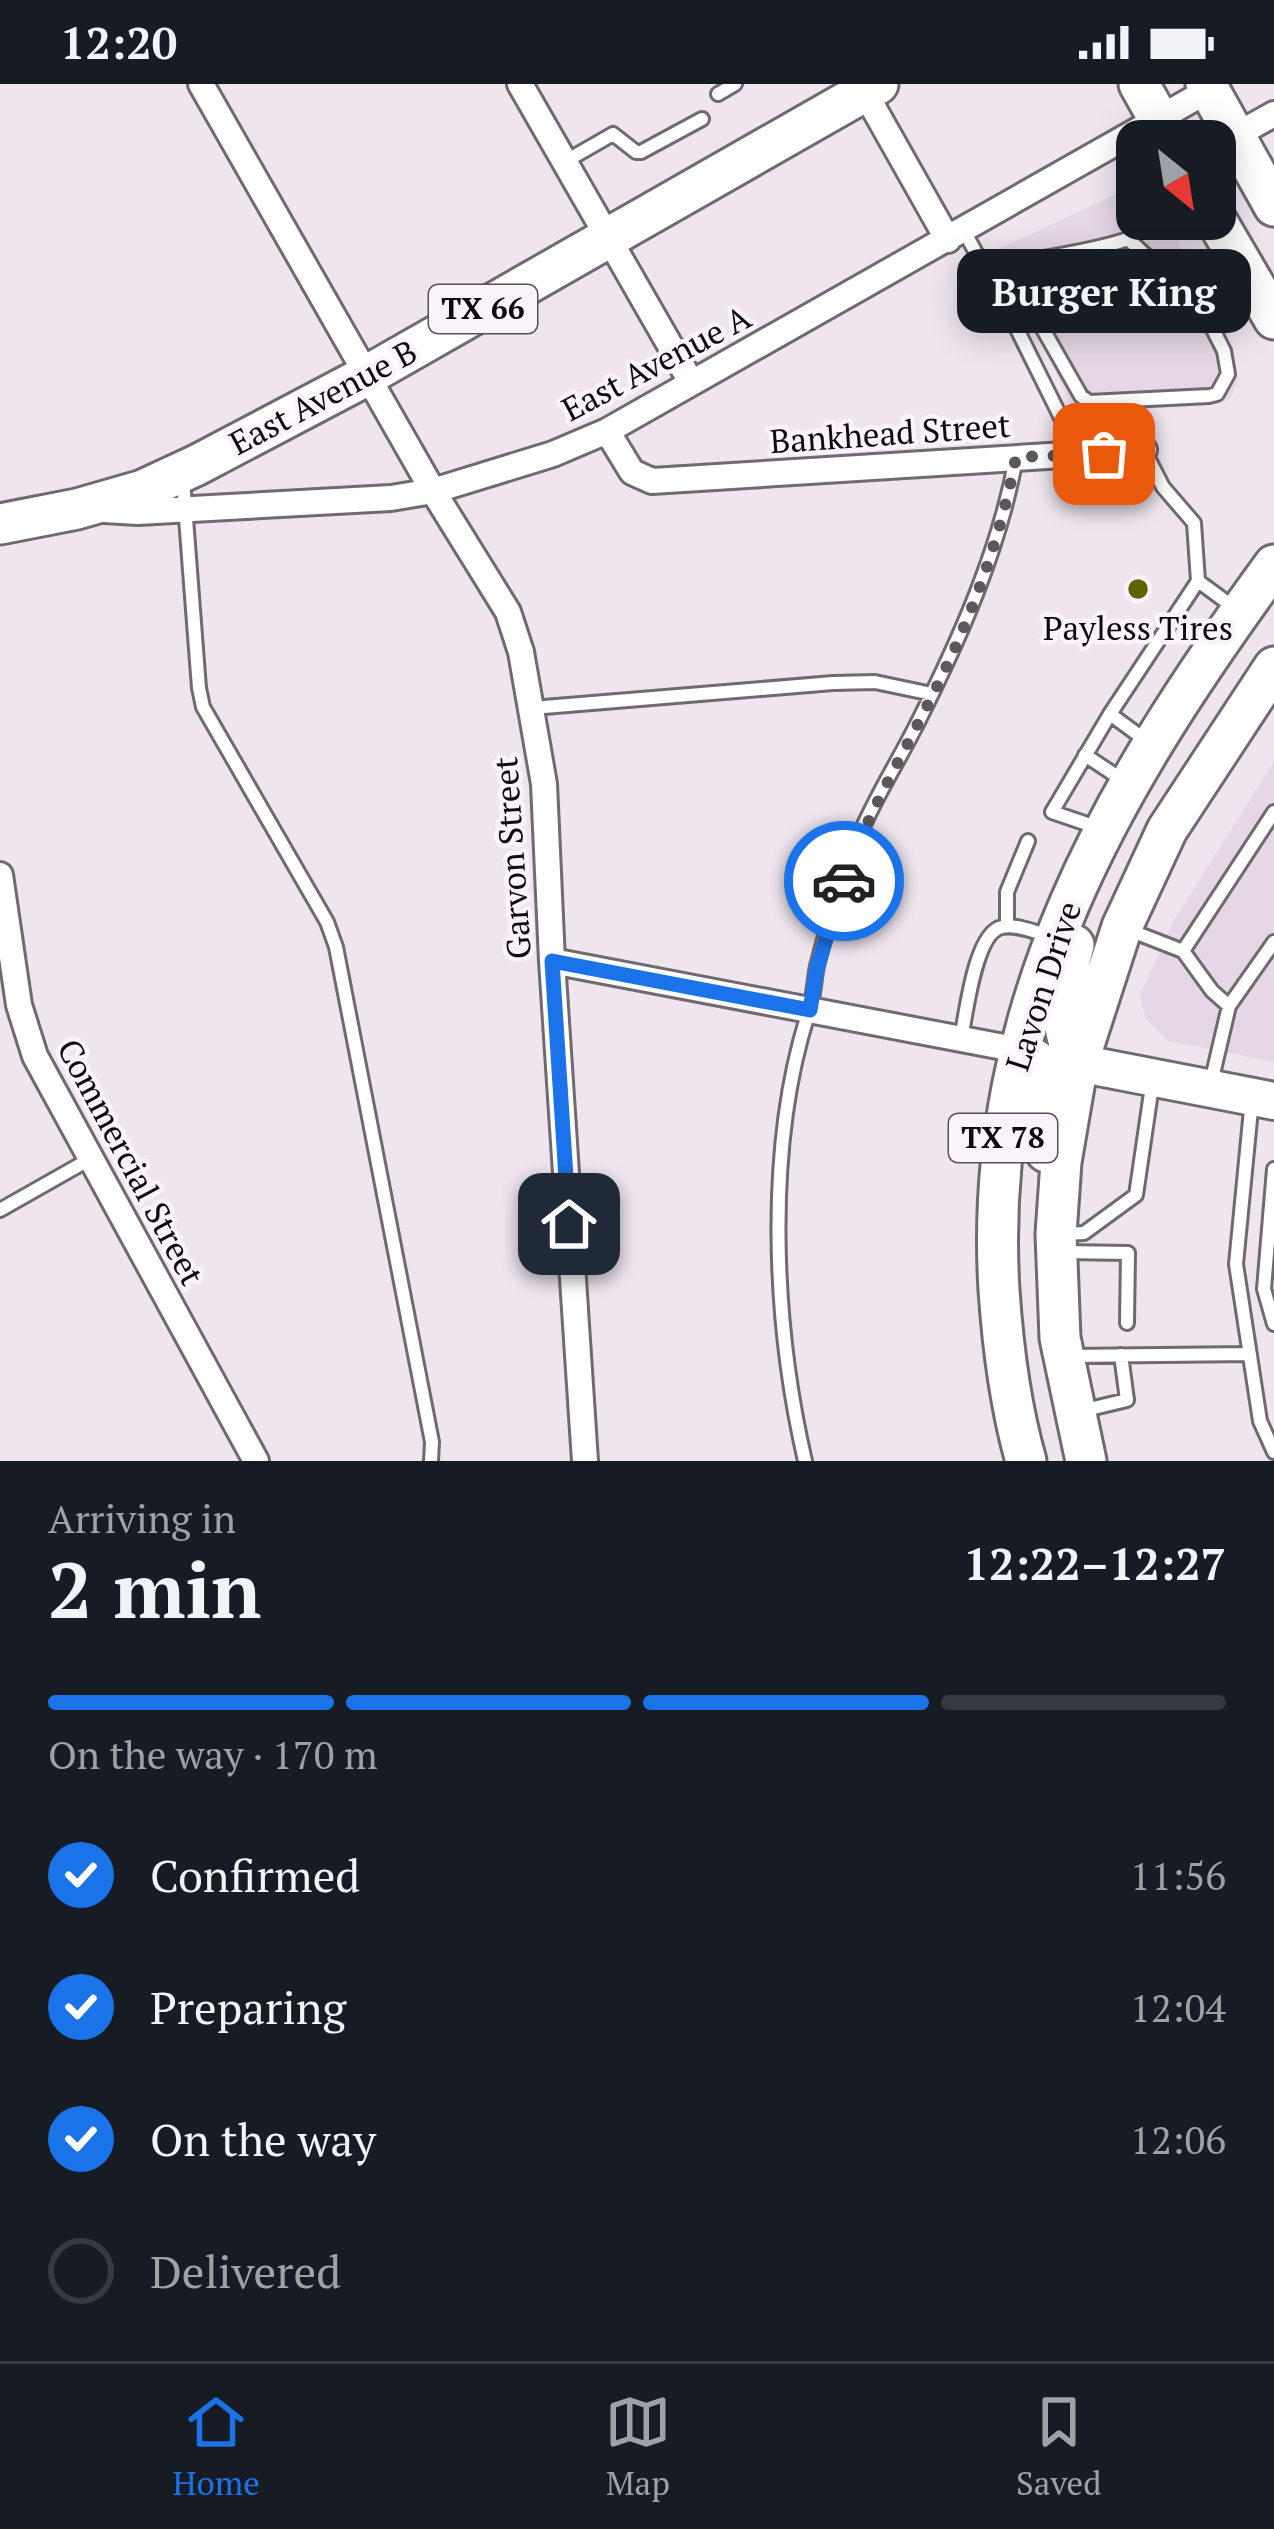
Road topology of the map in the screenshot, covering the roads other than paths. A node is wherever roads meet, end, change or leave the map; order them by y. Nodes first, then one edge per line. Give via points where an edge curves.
1 (201, 84) edge
2 (520, 84) edge
3 (735, 84) edge
4 (1139, 84) edge
5 (868, 86) edge
6 (1207, 87) edge
7 (718, 94) dead end
8 (1274, 114) edge
9 (703, 118) dead end
10 (1159, 120) edge
11 (1175, 120) edge
12 (1218, 120) edge
13 (1236, 135) edge
14 (1116, 155) edge
15 (1236, 156) edge
16 (566, 161) junction
17 (1274, 206) edge
18 (610, 236) junction
19 (956, 236) junction
20 (1228, 240) edge
21 (984, 271) junction
22 (1249, 277) junction
23 (1196, 296) junction
24 (1174, 298) junction
25 (1010, 315) junction
26 (1035, 316) junction
27 (1274, 320) edge
28 (366, 376) junction
29 (691, 382) junction
30 (607, 431) junction
31 (1144, 450) joint
32 (1079, 454) junction
33 (1016, 457) junction
34 (184, 491) junction
35 (433, 491) junction
36 (0, 524) edge
37 (1274, 565) edge
38 (1198, 581) junction
39 (1242, 614) junction
40 (1274, 667) edge
41 (932, 694) junction
42 (532, 708) junction
43 (1110, 714) junction
44 (1153, 746) junction
45 (1085, 755) junction
46 (1128, 783) junction
47 (1274, 812) edge
48 (1104, 829) junction
49 (1028, 841) dead end
50 (0, 875) edge
51 (1007, 925) junction
52 (1122, 927) junction
53 (1053, 937) junction
54 (1274, 942) edge
55 (1184, 952) junction
56 (552, 961) junction
57 (1229, 1006) junction
58 (810, 1010) junction
59 (961, 1039) junction
60 (1019, 1050) junction
61 (1078, 1064) junction
62 (1153, 1078) junction
63 (1210, 1088) junction
64 (1263, 1099) edge
65 (90, 1159) junction
66 (1274, 1169) edge
67 (0, 1210) edge
68 (1056, 1243) junction
69 (1127, 1322) dead end
70 (1274, 1324) edge
71 (1250, 1354) junction
72 (1121, 1355) junction
73 (1063, 1356) junction
74 (1075, 1413) junction
75 (1274, 1452) edge
76 (256, 1461) edge
77 (431, 1461) edge
78 (586, 1461) edge
79 (805, 1461) edge
80 (1026, 1461) edge
81 (1086, 1461) edge

1 - 28 street, Garvon Street
2 - 16 street
3 - 7 lane
4 - 10 main road
5 - 18 main road, East Avenue B / TX 66
5 - 19 street
6 - 11 street, East Avenue A
6 - 12 main road
8 - 13 street
9 - 16 lane via 641,152 613,134
14 - 19 street, East Avenue A
15 - 17 main road
16 - 18 street
18 - 28 main road, East Avenue B / TX 66
18 - 29 street
19 - 21 lane
19 - 29 street, East Avenue A
20 - 22 main road
21 - 24 lane via 1128,239
21 - 25 lane
22 - 23 lane
22 - 27 main road
23 - 24 lane
23 - 26 lane via 1228,374 1209,396 1089,401
24 - 26 lane
25 - 26 lane
25 - 32 lane
28 - 34 main road, East Avenue B / TX 66
28 - 35 street, Garvon Street
29 - 30 street, East Avenue A
30 - 33 street, Bankhead Street via 632,472 652,481
30 - 35 street, East Avenue A
31 - 32 street, Bankhead Street
31 - 38 lane, Bankhead Street via 1194,523
32 - 33 street, Bankhead Street
33 - 41 lane via 987,566
34 - 35 street, East Avenue A via 391,498
34 - 36 main road, East Avenue B / TX 66 via 143,490
34 - 77 lane via 203,707 336,947
35 - 42 street, Garvon Street via 508,612
37 - 39 main road, Lavon Drive / TX 78
38 - 39 lane
38 - 43 lane
39 - 44 main road, Lavon Drive / TX 78
40 - 52 main road, Lavon Drive / TX 78 via 1168,830
41 - 42 lane via 833,683
41 - 58 lane via 862,830
42 - 56 street, Garvon Street
43 - 44 lane
43 - 45 lane
44 - 46 main road, Lavon Drive / TX 78
45 - 46 lane
45 - 48 lane via 1052,812
46 - 48 main road, Lavon Drive / TX 78
47 - 55 lane
48 - 53 main road, Lavon Drive / TX 78
48 - 61 main road via 1064,989 1067,1045
49 - 51 lane via 1007,892
50 - 65 street, Commercial Street via 19,1005 35,1056
51 - 53 lane
51 - 59 lane via 982,943
52 - 55 lane
52 - 61 main road, Lavon Drive / TX 78
53 - 60 main road, Lavon Drive / TX 78
54 - 57 lane
55 - 57 lane
56 - 58 street
56 - 78 street, Garvon Street
57 - 63 lane
58 - 59 street
58 - 79 lane via 786,1109 780,1220 793,1410
59 - 60 street
60 - 68 main road via 1040,1073
60 - 80 main road, Lavon Drive / TX 78 via 1006,1108 997,1254 1003,1351
61 - 62 street
61 - 68 main road, Lavon Drive / TX 78
62 - 63 street
62 - 68 lane via 1136,1195
63 - 64 street
64 - 71 lane via 1236,1264
65 - 67 lane
65 - 76 street, Commercial Street
66 - 70 lane via 1264,1289
68 - 69 lane via 1128,1253
68 - 73 main road, Lavon Drive / TX 78
71 - 72 lane
71 - 75 lane
72 - 73 lane
72 - 74 lane via 1127,1400
73 - 74 main road, Lavon Drive / TX 78
74 - 81 main road, Lavon Drive / TX 78

